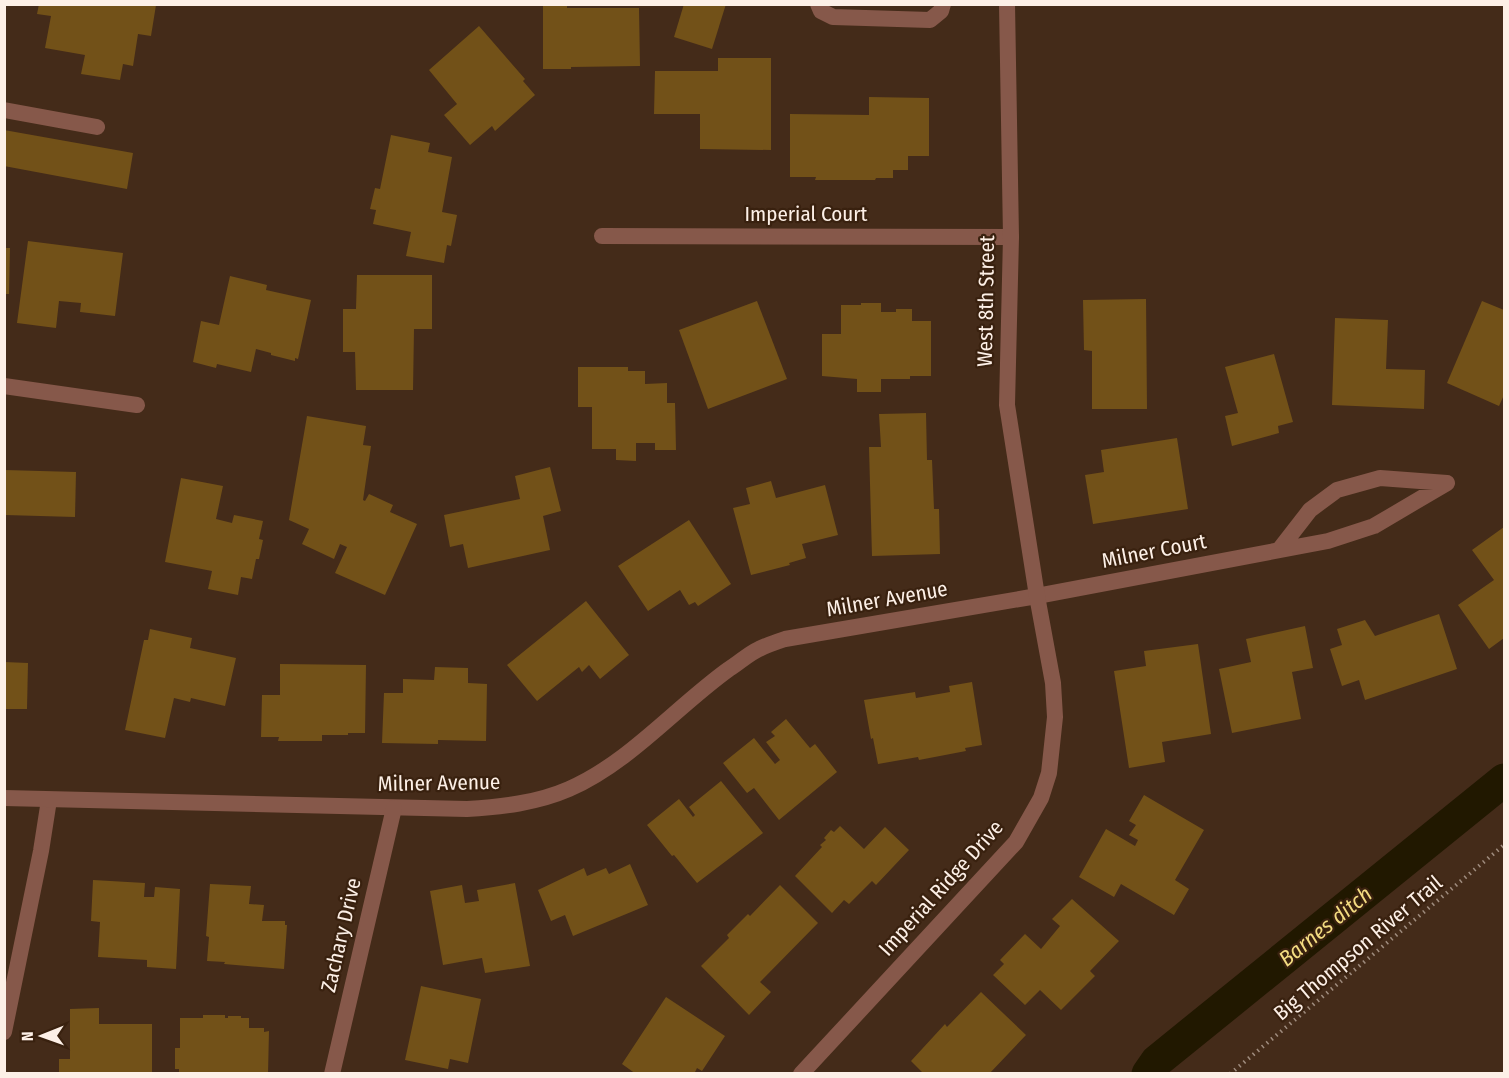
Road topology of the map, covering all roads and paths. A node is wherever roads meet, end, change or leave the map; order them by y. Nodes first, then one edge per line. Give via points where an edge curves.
1 (818, 4) edge
2 (943, 4) edge
3 (1007, 4) edge
4 (4, 110) edge
5 (97, 128) dead end
6 (602, 236) dead end
7 (1011, 237) junction
8 (4, 386) edge
9 (137, 405) dead end
10 (1280, 550) junction
11 (1036, 596) junction
12 (4, 798) edge
13 (49, 800) junction
14 (394, 808) junction
15 (1504, 845) edge
16 (4, 1032) edge
17 (332, 1074) edge
18 (801, 1074) edge
19 (1230, 1074) edge

1 - 2 street via 821,11 833,17 930,20
3 - 7 street, West 8th Street
4 - 5 street
6 - 7 street, Imperial Court
7 - 11 street, West 8th Street via 1007,405
8 - 9 street
10 - 10 street, Milner Court via 1328,541 1374,526 1447,483 1380,478 1337,490 1310,510
10 - 11 street, Milner Court
11 - 14 street, Milner Avenue via 785,639 758,649 703,687 616,762 568,790 501,807
11 - 18 street, Imperial Ridge Drive via 1053,683 1055,717 1049,773 1041,798 1016,842 998,863
12 - 13 street, Milner Avenue
13 - 14 street, Milner Avenue
13 - 16 street
14 - 17 street, Zachary Drive
15 - 19 path, Big Thompson River Trail

